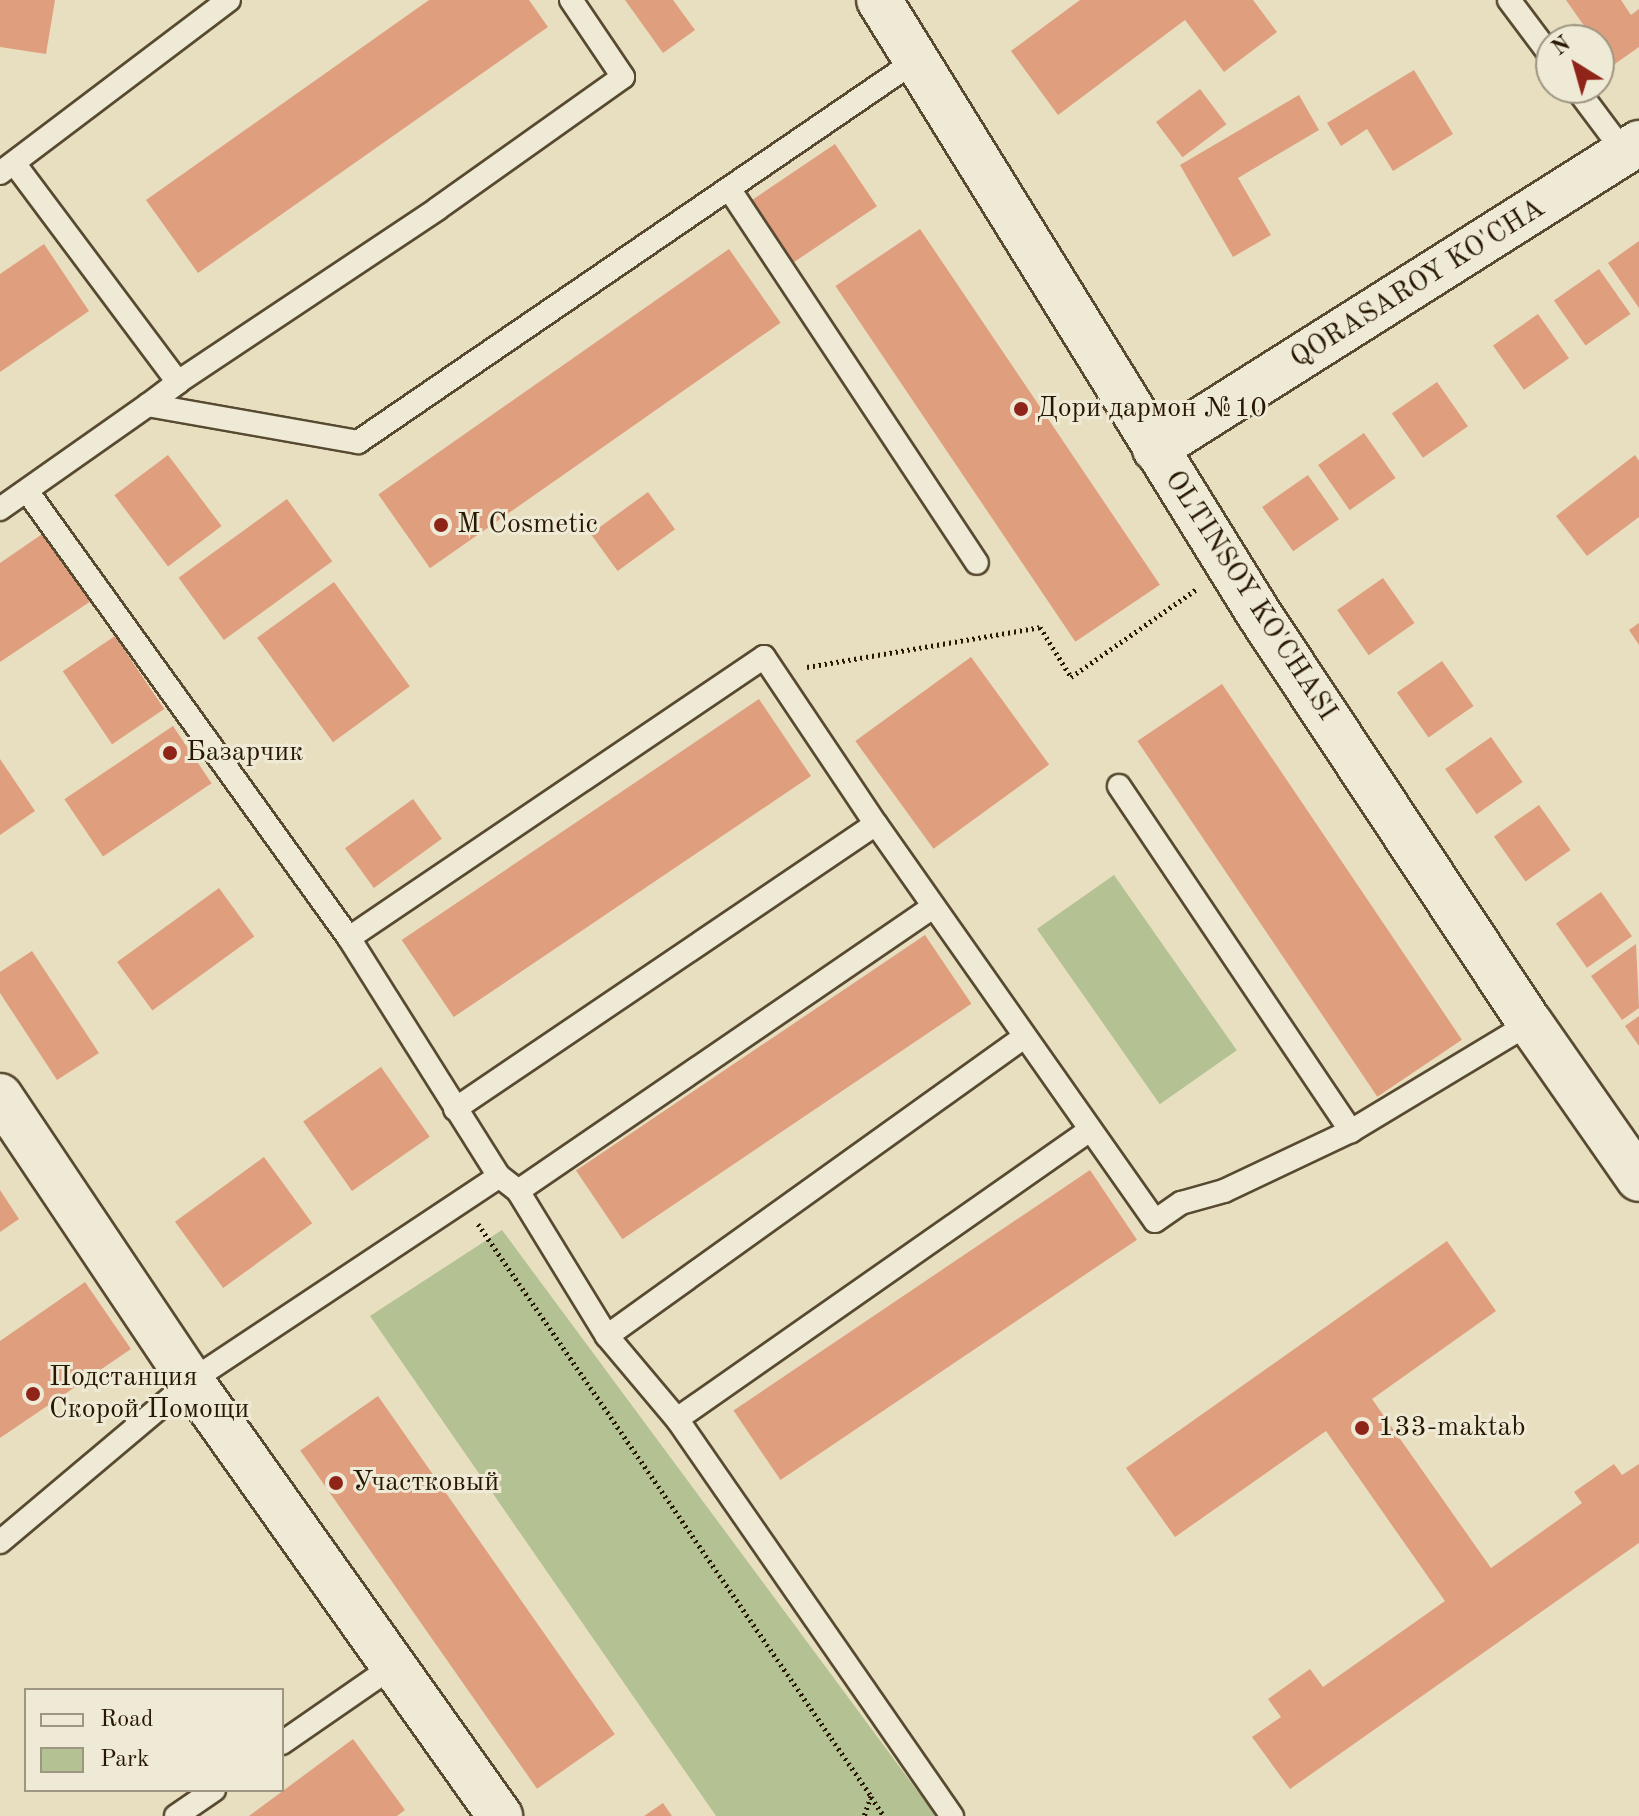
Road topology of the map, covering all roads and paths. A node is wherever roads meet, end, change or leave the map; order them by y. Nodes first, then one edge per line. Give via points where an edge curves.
1 (229, 0) edge
2 (571, 0) edge
3 (879, 0) edge
4 (1509, 0) edge
5 (1535, 35) edge
6 (918, 59) junction
7 (1591, 104) edge
8 (1632, 148) edge
9 (7, 168) edge
10 (730, 190) junction
11 (178, 382) junction
12 (148, 405) junction
13 (1155, 449) junction
14 (27, 491) junction
15 (0, 509) edge
16 (977, 563) dead end
17 (1229, 566) junction
18 (774, 672) junction
19 (1119, 786) dead end
20 (876, 824) junction
21 (933, 907) junction
22 (349, 938) junction
23 (1530, 1023) junction
24 (1024, 1037) junction
25 (0, 1096) edge
26 (455, 1109) junction
27 (1090, 1130) junction
28 (1351, 1131) junction
29 (499, 1176) junction
30 (1639, 1179) edge
31 (518, 1191) junction
32 (463, 1200) junction
33 (607, 1336) junction
34 (191, 1381) junction
35 (677, 1419) junction
36 (0, 1542) edge
37 (393, 1666) junction
38 (284, 1742) edge
39 (211, 1792) edge
40 (871, 1796) junction
41 (176, 1816) edge
42 (500, 1816) edge
43 (864, 1816) edge
44 (884, 1816) edge
45 (952, 1816) edge

1 - 9 lane
2 - 11 lane via 623,77
3 - 6 street, OLTINSOY KO'CHASI
4 - 5 lane
6 - 10 lane
6 - 13 street, OLTINSOY KO'CHASI
7 - 8 lane
8 - 13 street, QORASAROY KO'CHA
9 - 11 lane
10 - 12 lane via 358,442
10 - 16 lane
11 - 12 lane
12 - 14 lane
13 - 17 street, OLTINSOY KO'CHASI
14 - 15 lane
14 - 22 lane
17 - 18 path via 1071,677 1040,627
17 - 23 street, OLTINSOY KO'CHASI
18 - 20 lane
18 - 22 lane via 764,657
19 - 28 lane
20 - 21 lane
20 - 26 lane
21 - 24 lane
21 - 31 lane
22 - 26 lane
23 - 28 lane
23 - 30 street, OLTINSOY KO'CHASI
24 - 27 lane
24 - 33 lane
25 - 34 street
26 - 29 lane
27 - 28 lane via 1155,1221 1181,1203 1224,1191
27 - 35 lane
29 - 31 lane
29 - 32 lane
31 - 33 lane
32 - 34 lane
32 - 40 path
33 - 35 lane
34 - 36 lane
34 - 37 street
35 - 45 lane
37 - 38 lane
37 - 42 street
39 - 41 lane
40 - 43 path
40 - 44 path

